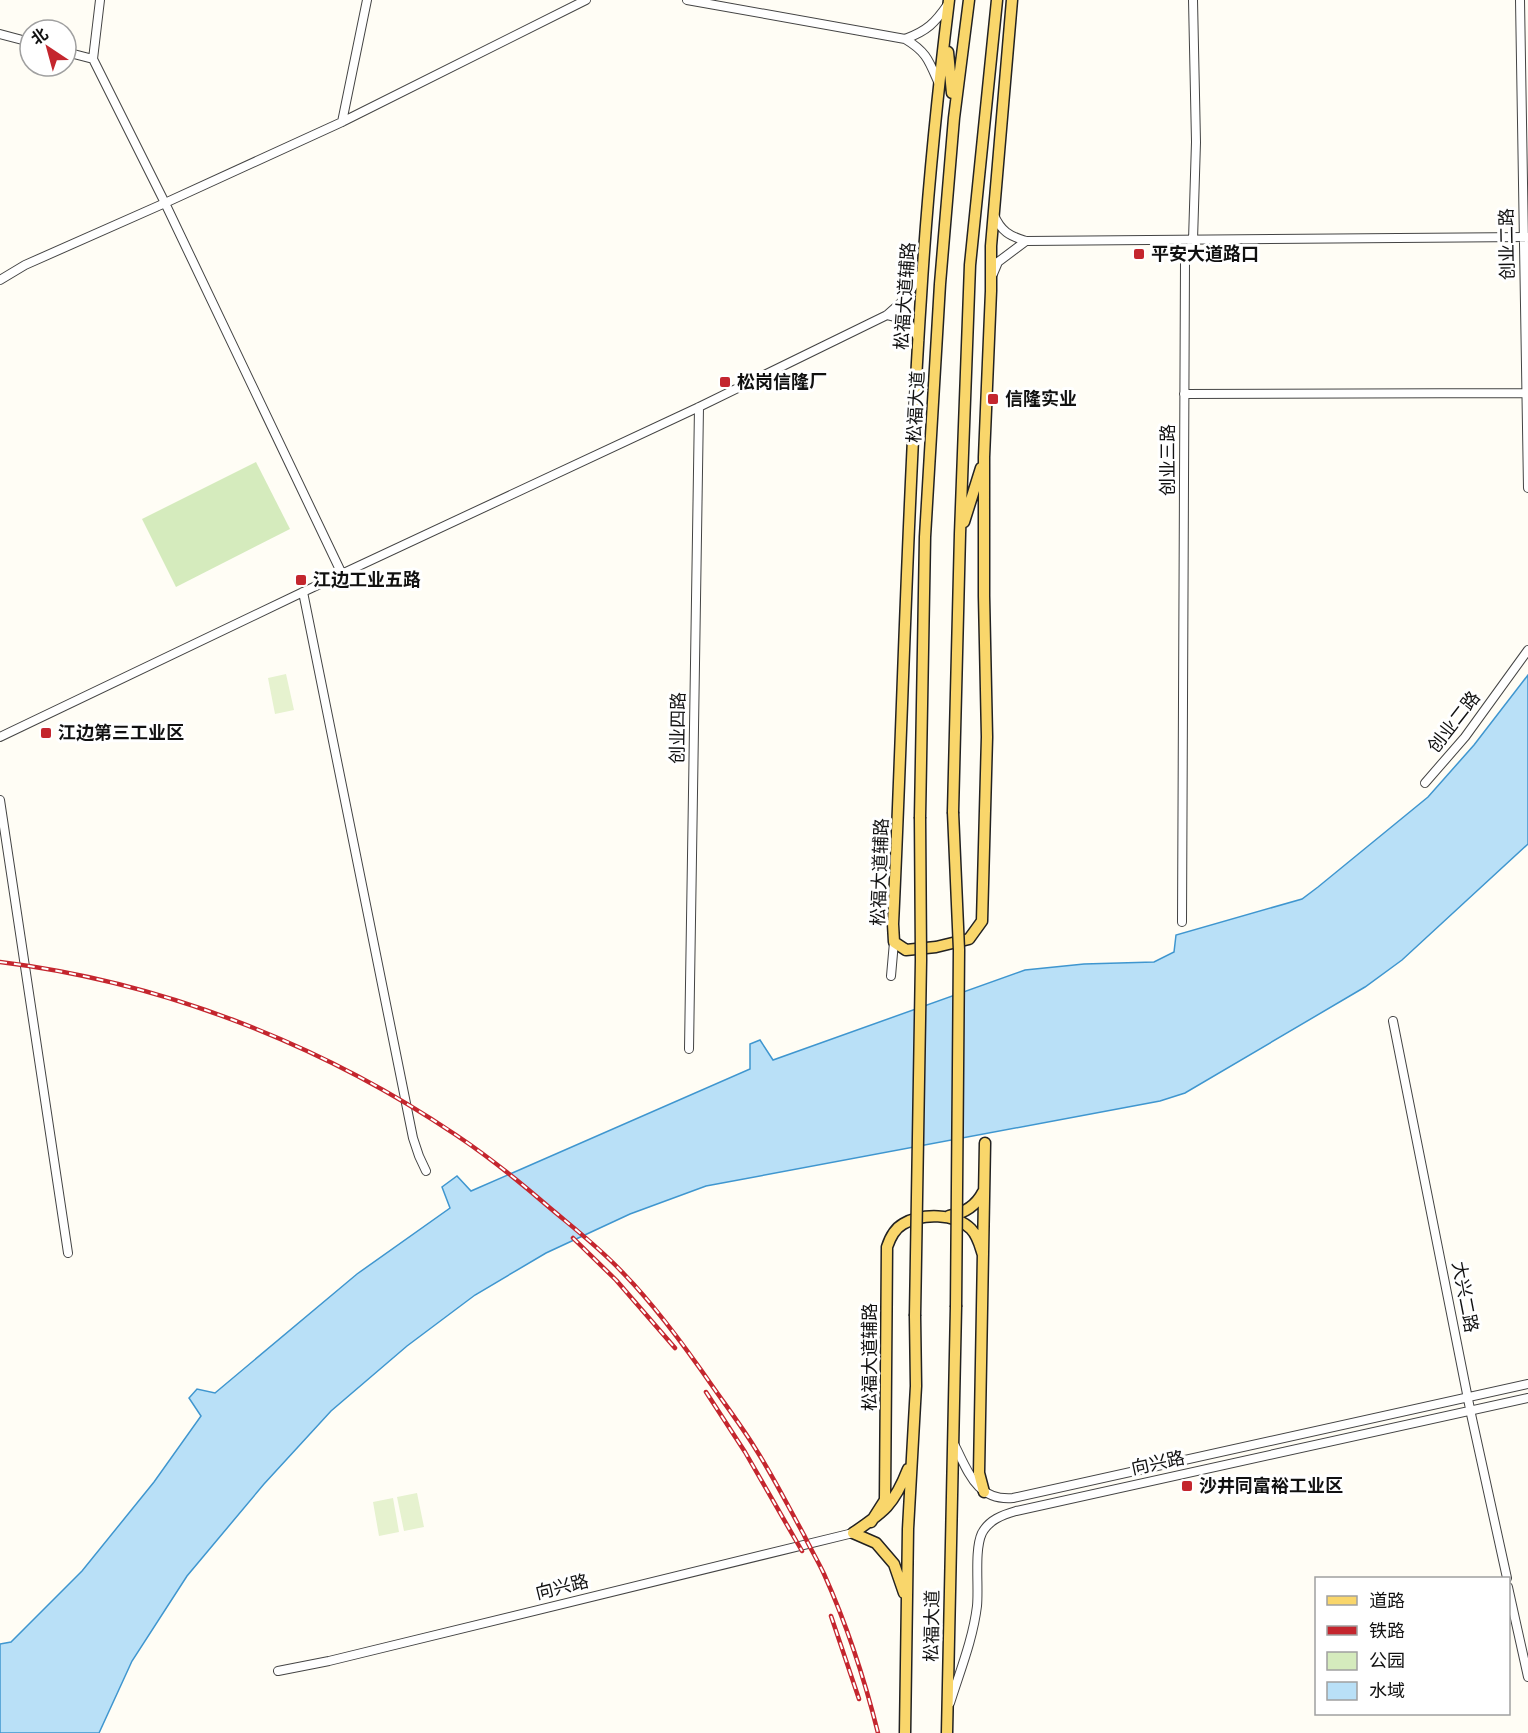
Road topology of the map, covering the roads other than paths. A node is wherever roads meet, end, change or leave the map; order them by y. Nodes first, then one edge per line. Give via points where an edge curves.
1 (100, 0) edge
2 (367, 0) edge
3 (586, 0) edge
4 (687, 0) edge
5 (969, 0) edge
6 (997, 0) edge
7 (1003, 0) edge
8 (1012, 0) edge
9 (1193, 0) edge
10 (1520, 0) edge
11 (949, 2) edge
12 (1002, 12) junction
13 (946, 31) junction
14 (0, 34) edge
15 (18, 39) edge
16 (905, 39) junction
17 (78, 55) edge
18 (93, 59) junction
19 (990, 67) junction
20 (939, 85) junction
21 (1001, 110) junction
22 (954, 118) junction
23 (342, 122) junction
24 (165, 203) junction
25 (993, 212) junction
26 (1526, 237) edge
27 (1193, 240) junction
28 (1026, 241) junction
29 (923, 268) junction
30 (991, 279) junction
31 (0, 280) edge
32 (886, 315) junction
33 (919, 340) junction
34 (1527, 393) edge
35 (1184, 394) junction
36 (699, 407) junction
37 (984, 457) junction
38 (912, 465) junction
39 (1528, 488) edge
40 (960, 534) junction
41 (925, 537) junction
42 (342, 574) junction
43 (303, 592) junction
44 (1528, 650) edge
45 (0, 737) edge
46 (1425, 783) dead end
47 (0, 800) edge
48 (1182, 922) dead end
49 (894, 942) junction
50 (891, 976) dead end
51 (1393, 1021) dead end
52 (689, 1049) dead end
53 (985, 1143) dead end
54 (426, 1171) dead end
55 (984, 1190) junction
56 (940, 1217) junction
57 (68, 1253) dead end
58 (983, 1255) junction
59 (1528, 1384) edge
60 (1468, 1397) junction
61 (1528, 1398) edge
62 (1471, 1411) junction
63 (953, 1442) junction
64 (912, 1458) junction
65 (984, 1492) junction
66 (871, 1522) junction
67 (853, 1533) junction
68 (1507, 1577) edge
69 (1510, 1592) edge
70 (907, 1600) junction
71 (278, 1671) dead end
72 (1528, 1677) edge
73 (947, 1712) junction
74 (905, 1733) edge
75 (947, 1733) edge

1 - 18 street
2 - 23 street
3 - 23 street
4 - 16 street
5 - 22 main road, 松福大道
6 - 19 main road
7 - 12 main road, 松福大道辅路
8 - 21 main road, 松福大道辅路
9 - 27 street, 创业三路
10 - 26 street, 创业二路
11 - 13 main road, 松福大道辅路
11 - 16 street via 935,23
12 - 19 main road, 松福大道辅路
12 - 21 main road, 松福大道辅路
13 - 20 main road, 松福大道辅路
13 - 22 main road
14 - 15 street
16 - 20 street via 920,48
17 - 18 street
18 - 24 street
19 - 40 main road via 970,265
20 - 29 main road, 松福大道辅路
21 - 25 main road, 松福大道辅路
22 - 41 main road, 松福大道
23 - 24 street
24 - 31 street via 25,265
24 - 42 street
25 - 28 street via 999,226 1012,237
25 - 30 main road, 松福大道辅路
26 - 27 street
26 - 34 street, 创业二路
27 - 28 street
27 - 35 street, 创业三路 via 1185,262
28 - 30 street via 998,262
29 - 32 street via 905,299
29 - 33 main road, 松福大道辅路
30 - 37 main road, 松福大道辅路
32 - 33 street via 904,319
32 - 36 street
33 - 38 main road, 松福大道辅路
34 - 35 street
34 - 39 street, 创业二路
35 - 48 street, 创业三路
36 - 42 street
36 - 52 street, 创业四路
37 - 40 main road
37 - 49 main road, 松福大道辅路 via 987,737 982,921 969,939 936,947 906,950
38 - 41 main road
38 - 49 main road, 松福大道辅路
40 - 63 main road, 松福大道, bridge via 953,812 959,950
41 - 64 main road, 松福大道, bridge
42 - 43 street
43 - 45 street
43 - 54 street via 413,1138
44 - 46 street, 创业二路 via 1465,737
47 - 57 street
49 - 50 street
51 - 60 street, 大兴二路
53 - 55 main road, 松福大道辅路
55 - 56 main road via 979,1200 962,1213
55 - 58 main road, 松福大道辅路
56 - 58 main road, 松福大道辅路 via 963,1222 973,1230
56 - 66 main road, 松福大道辅路 via 902,1224 887,1247 885,1500
58 - 65 main road, 松福大道辅路 via 979,1473
59 - 60 street, 向兴路
60 - 62 street, 大兴二路
60 - 65 street, 向兴路 via 1013,1498 1001,1499
61 - 62 street, 向兴路
62 - 68 street, 大兴二路
62 - 73 street, 向兴路 via 996,1519 988,1524 980,1539 973,1631
63 - 65 street
63 - 73 main road, 松福大道
64 - 66 main road, 松福大道 via 900,1491
64 - 70 main road, 松福大道
66 - 67 main road, 松福大道
67 - 70 main road, 松福大道 via 876,1543 894,1564
67 - 71 street, 向兴路
69 - 72 street
70 - 74 main road, 松福大道
73 - 75 main road, 松福大道

